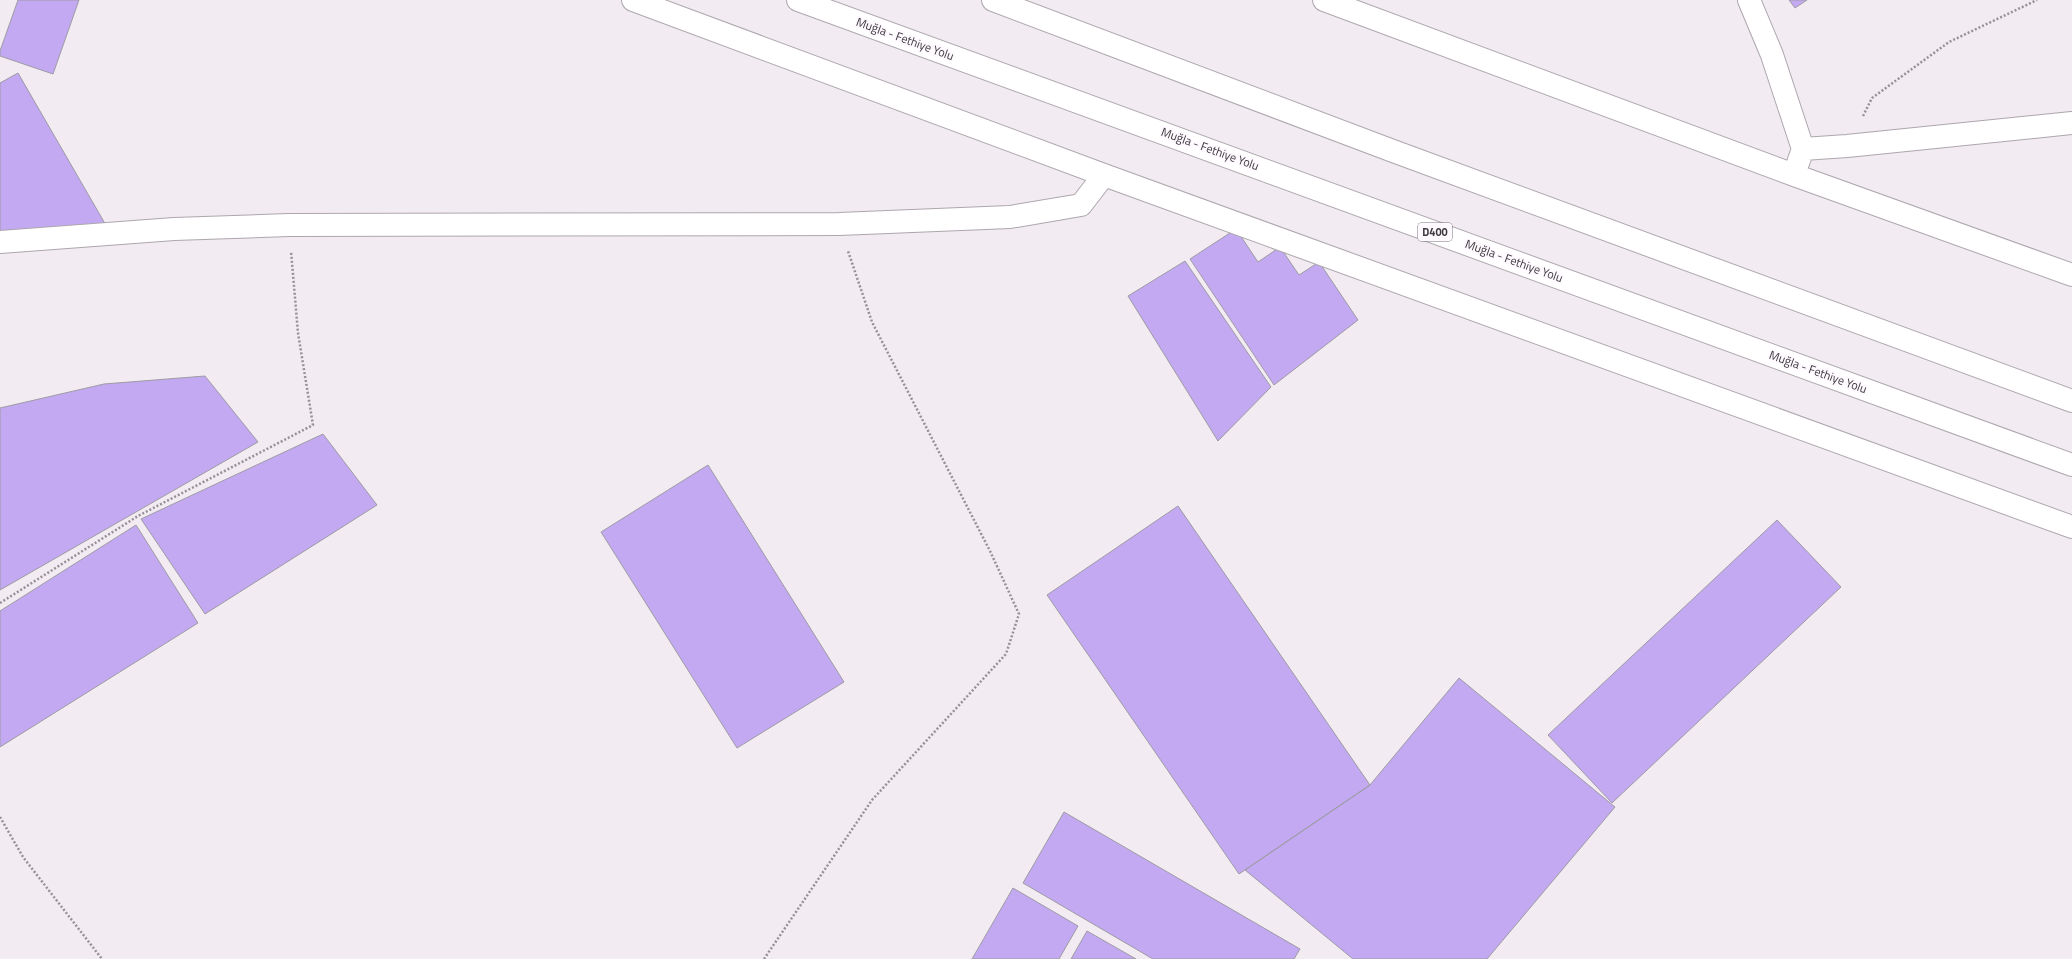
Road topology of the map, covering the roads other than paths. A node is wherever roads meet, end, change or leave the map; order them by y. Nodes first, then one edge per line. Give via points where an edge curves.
1 (633, 0) edge
2 (798, 0) edge
3 (993, 0) edge
4 (1324, 0) edge
5 (1749, 0) edge
6 (2072, 123) edge
7 (1803, 149) junction
8 (1104, 175) junction
9 (1794, 175) junction
10 (0, 242) edge
11 (2072, 275) edge
12 (2072, 401) edge
13 (2072, 465) edge
14 (2072, 527) edge

1 - 8 main road
2 - 13 main road, Muğla - Fethiye Yolu / D400
3 - 12 main road via 1401,154
4 - 9 main road
5 - 7 main road via 1772,55
6 - 7 main road
7 - 9 main road
8 - 10 main road via 1081,205 1010,217 839,224 289,225 174,229
8 - 14 main road
9 - 11 main road

